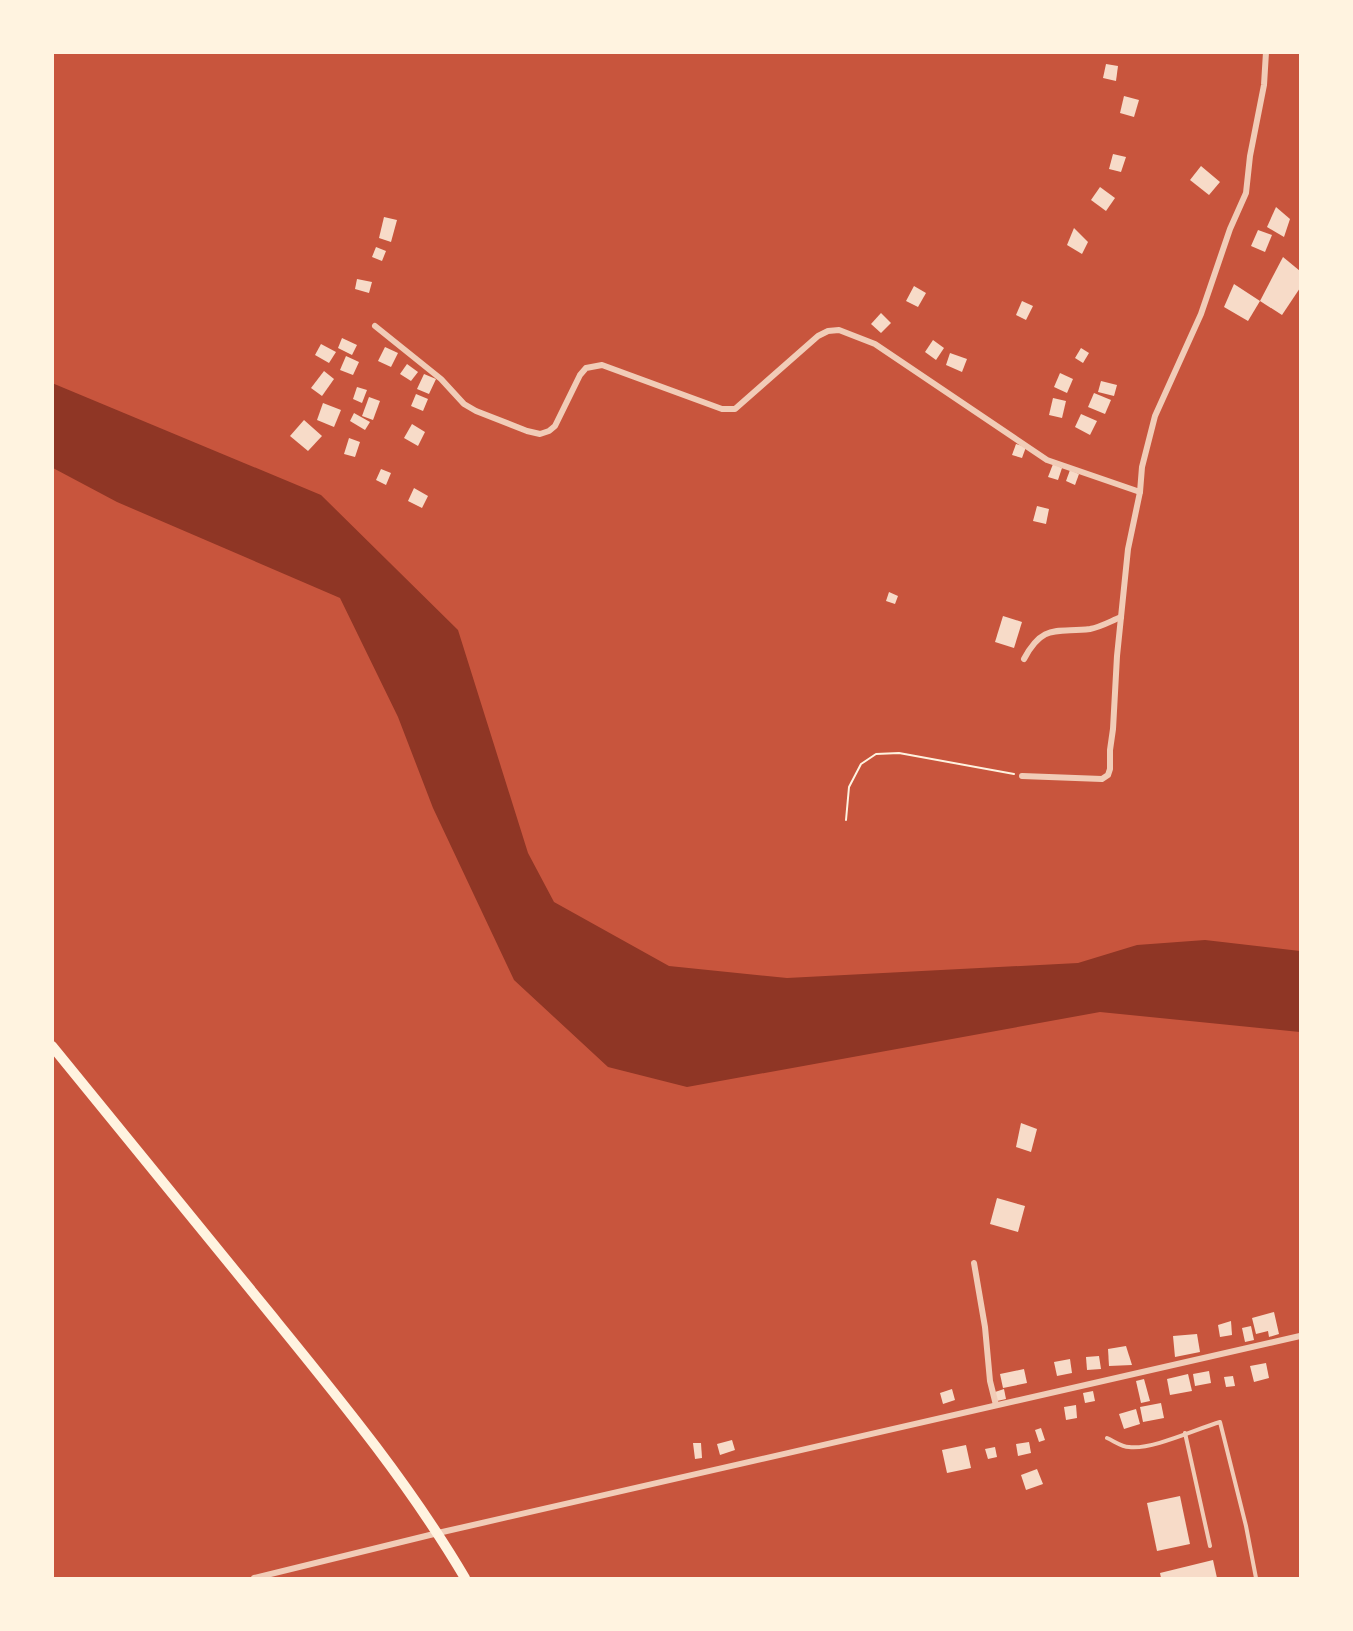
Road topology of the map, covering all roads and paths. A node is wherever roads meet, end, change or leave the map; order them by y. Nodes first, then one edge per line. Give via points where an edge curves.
1 (1266, 52) edge
2 (375, 326) dead end
3 (1140, 492) junction
4 (1121, 616) junction
5 (1024, 659) dead end
6 (1022, 776) joint
7 (846, 820) dead end
8 (52, 1046) edge
9 (974, 1263) dead end
10 (1300, 1336) edge
11 (996, 1405) junction
12 (1185, 1433) junction
13 (1107, 1438) dead end
14 (438, 1533) junction
15 (1210, 1546) dead end
16 (254, 1578) edge
17 (465, 1578) edge
18 (1256, 1578) edge

1 - 3 street via 1245,193 1201,314 1155,416
2 - 3 street via 441,379 464,404 514,427 540,434 555,426 586,368 602,365 722,409 735,409 818,336 839,330 875,344 1047,460
3 - 4 street via 1128,549
4 - 5 street via 1093,628 1050,631 1032,644
4 - 6 street via 1108,775 1102,779
6 - 7 path via 899,753 876,754 861,764 849,787
8 - 14 main road via 324,1380
9 - 11 street
10 - 11 street
11 - 14 street
12 - 13 lane via 1161,1442 1128,1447
12 - 15 lane
12 - 18 lane via 1220,1422
14 - 16 street
14 - 17 main road

